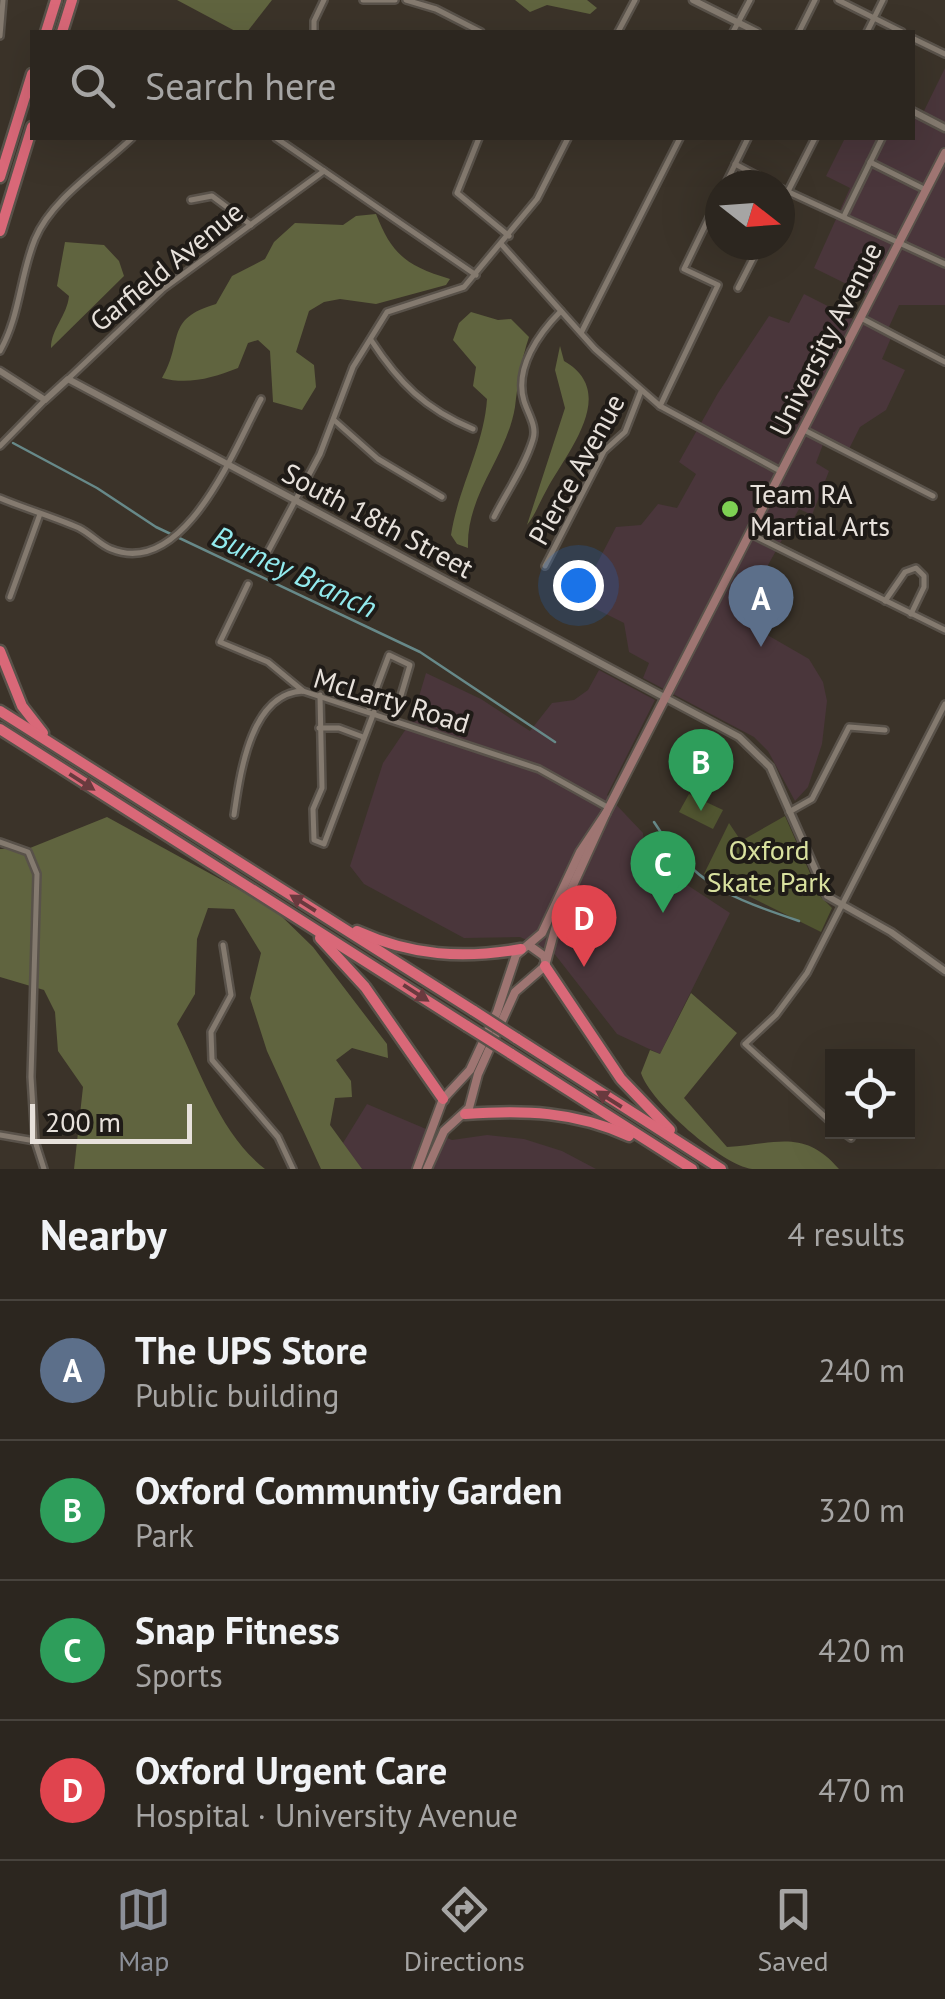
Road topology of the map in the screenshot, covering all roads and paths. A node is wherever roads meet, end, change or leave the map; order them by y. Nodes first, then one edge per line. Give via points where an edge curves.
1 (2, 0) edge
2 (56, 0) edge
3 (72, 0) edge
4 (324, 0) edge
5 (363, 0) edge
6 (395, 0) edge
7 (406, 0) edge
8 (634, 0) edge
9 (693, 0) edge
10 (750, 0) edge
11 (815, 0) edge
12 (838, 0) edge
13 (883, 0) edge
14 (874, 18) junction
15 (738, 23) junction
16 (47, 30) edge
17 (63, 30) edge
18 (314, 30) edge
19 (478, 30) edge
20 (619, 30) edge
21 (734, 30) edge
22 (753, 30) edge
23 (800, 30) edge
24 (867, 30) edge
25 (898, 30) edge
26 (0, 36) edge
27 (915, 39) edge
28 (945, 54) edge
29 (30, 80) edge
30 (915, 113) edge
31 (945, 128) edge
32 (30, 134) edge
33 (130, 140) edge
34 (279, 140) edge
35 (475, 140) edge
36 (567, 140) edge
37 (679, 140) edge
38 (747, 140) edge
39 (813, 140) edge
40 (881, 140) edge
41 (945, 152) edge
42 (869, 162) junction
43 (735, 164) junction
44 (732, 170) edge
45 (747, 170) edge
46 (324, 171) junction
47 (0, 177) edge
48 (795, 177) edge
49 (926, 190) junction
50 (795, 195) edge
51 (191, 200) dead end
52 (844, 216) junction
53 (251, 225) junction
54 (705, 226) edge
55 (0, 231) edge
56 (509, 236) junction
57 (899, 242) junction
58 (502, 245) junction
59 (752, 260) edge
60 (945, 264) edge
61 (476, 275) junction
62 (738, 288) dead end
63 (561, 311) junction
64 (860, 318) junction
65 (580, 333) junction
66 (371, 340) junction
67 (0, 351) edge
68 (945, 362) edge
69 (0, 371) edge
70 (68, 380) junction
71 (642, 391) junction
72 (261, 399) dead end
73 (45, 400) junction
74 (660, 406) junction
75 (334, 420) junction
76 (474, 429) dead end
77 (804, 430) junction
78 (0, 446) edge
79 (226, 464) junction
80 (782, 472) junction
81 (933, 496) dead end
82 (442, 497) dead end
83 (0, 498) edge
84 (294, 500) junction
85 (40, 514) junction
86 (494, 517) dead end
87 (751, 534) junction
88 (264, 559) dead end
89 (544, 566) dead end
90 (248, 584) dead end
91 (10, 597) dead end
92 (886, 601) junction
93 (912, 614) junction
94 (945, 630) edge
95 (0, 651) edge
96 (303, 691) junction
97 (320, 695) junction
98 (333, 699) junction
99 (666, 699) junction
100 (945, 704) edge
101 (0, 710) edge
102 (371, 711) junction
103 (319, 712) junction
104 (394, 719) junction
105 (319, 728) junction
106 (0, 730) edge
107 (886, 730) dead end
108 (362, 737) junction
109 (0, 741) edge
110 (36, 752) junction
111 (72, 756) junction
112 (608, 810) junction
113 (789, 812) junction
114 (234, 815) dead end
115 (0, 842) edge
116 (842, 906) junction
117 (288, 913) junction
118 (329, 920) junction
119 (223, 945) dead end
120 (526, 947) junction
121 (546, 965) junction
122 (945, 971) edge
123 (442, 1102) junction
124 (461, 1116) junction
125 (825, 1117) edge
126 (0, 1135) edge
127 (35, 1141) junction
128 (664, 1151) junction
129 (693, 1151) junction
130 (44, 1169) edge
131 (294, 1169) edge
132 (418, 1169) edge
133 (427, 1169) edge
134 (692, 1169) edge
135 (722, 1169) edge

1 - 26 street
2 - 16 highway
3 - 17 highway
4 - 18 street
5 - 6 street
7 - 19 street
8 - 20 street
9 - 15 street
10 - 15 street
11 - 23 street
12 - 14 street
13 - 14 street
14 - 24 street
14 - 25 street
15 - 21 street
15 - 22 street
27 - 28 street
29 - 47 highway
30 - 31 street
32 - 55 highway
33 - 67 street via 50,215 36,237
34 - 46 street
35 - 56 street via 456,193
36 - 56 street via 537,200
37 - 65 street
38 - 43 street
39 - 48 street
40 - 42 street
41 - 49 main road, University Avenue
42 - 49 street
42 - 52 street
43 - 44 street
43 - 45 street
46 - 53 street, Garfield Avenue
46 - 61 street
49 - 57 main road, University Avenue
50 - 52 street
51 - 53 street via 212,196
52 - 57 street
53 - 70 street, Garfield Avenue via 159,293
54 - 74 street, Pierce Avenue via 684,269 718,286
56 - 58 street
57 - 60 street
57 - 64 main road, University Avenue
58 - 61 street
58 - 63 street
59 - 62 street
61 - 66 street via 451,293 393,307
63 - 65 street
63 - 86 street via 536,341 523,374 533,440
64 - 68 street
64 - 77 main road, University Avenue
65 - 71 street
66 - 75 street
66 - 76 street via 410,393
69 - 73 street
70 - 73 street, Garfield Avenue
70 - 79 street, South 18th Street
71 - 74 street
71 - 89 street, Pierce Avenue via 625,432 604,451
72 - 79 street
73 - 78 street, Garfield Avenue
74 - 80 street
75 - 82 street via 384,464
75 - 84 street
77 - 80 main road, University Avenue
77 - 81 street
79 - 84 street, South 18th Street
79 - 85 street via 192,523 139,552 124,552
80 - 87 main road, University Avenue
83 - 85 street
84 - 88 street
84 - 99 street, South 18th Street
85 - 91 street
87 - 92 street
87 - 99 main road, University Avenue
90 - 96 street via 220,642 268,662
92 - 93 street
92 - 93 street via 904,572 916,568 924,587
93 - 94 street
95 - 111 highway via 22,706
96 - 97 street, McLarty Road
96 - 114 street, McLarty Road via 288,694 254,730
97 - 98 street, McLarty Road
97 - 103 street
98 - 102 street, McLarty Road
98 - 103 street
99 - 112 main road, University Avenue
99 - 113 street, South 18th Street via 753,746
100 - 116 street
101 - 111 highway
102 - 104 street, McLarty Road
102 - 104 street via 389,655 410,665
102 - 108 street
103 - 105 street
104 - 112 street, McLarty Road via 538,769
105 - 108 street
105 - 108 street via 322,788 313,809 314,840 324,844
106 - 110 highway
107 - 113 street via 849,728 812,799
109 - 110 highway
110 -> 117 highway
118 -> 111 highway
112 - 120 main road, University Avenue via 580,852 546,928
112 - 121 main road, University Avenue via 558,918
113 - 116 street, South 18th Street via 823,890
115 - 127 street via 28,852 36,874 30,1063
116 - 122 street
116 - 125 street via 798,988 745,1044
117 - 123 highway via 351,968
117 -> 128 highway, bridge
118 - 120 highway via 428,954
129 -> 118 highway, bridge
119 - 131 street via 231,995 211,1032 212,1060 278,1137
120 - 121 main road via 544,956
120 - 123 main road, University Avenue via 470,1070
121 - 124 main road, University Avenue via 515,992
121 - 129 highway via 621,1079
123 - 124 main road via 446,1113
123 - 132 main road, University Avenue
124 - 128 highway via 515,1110 570,1115
124 - 133 main road, University Avenue via 444,1131
126 - 127 street
127 - 130 street
128 - 134 highway
129 - 135 highway

